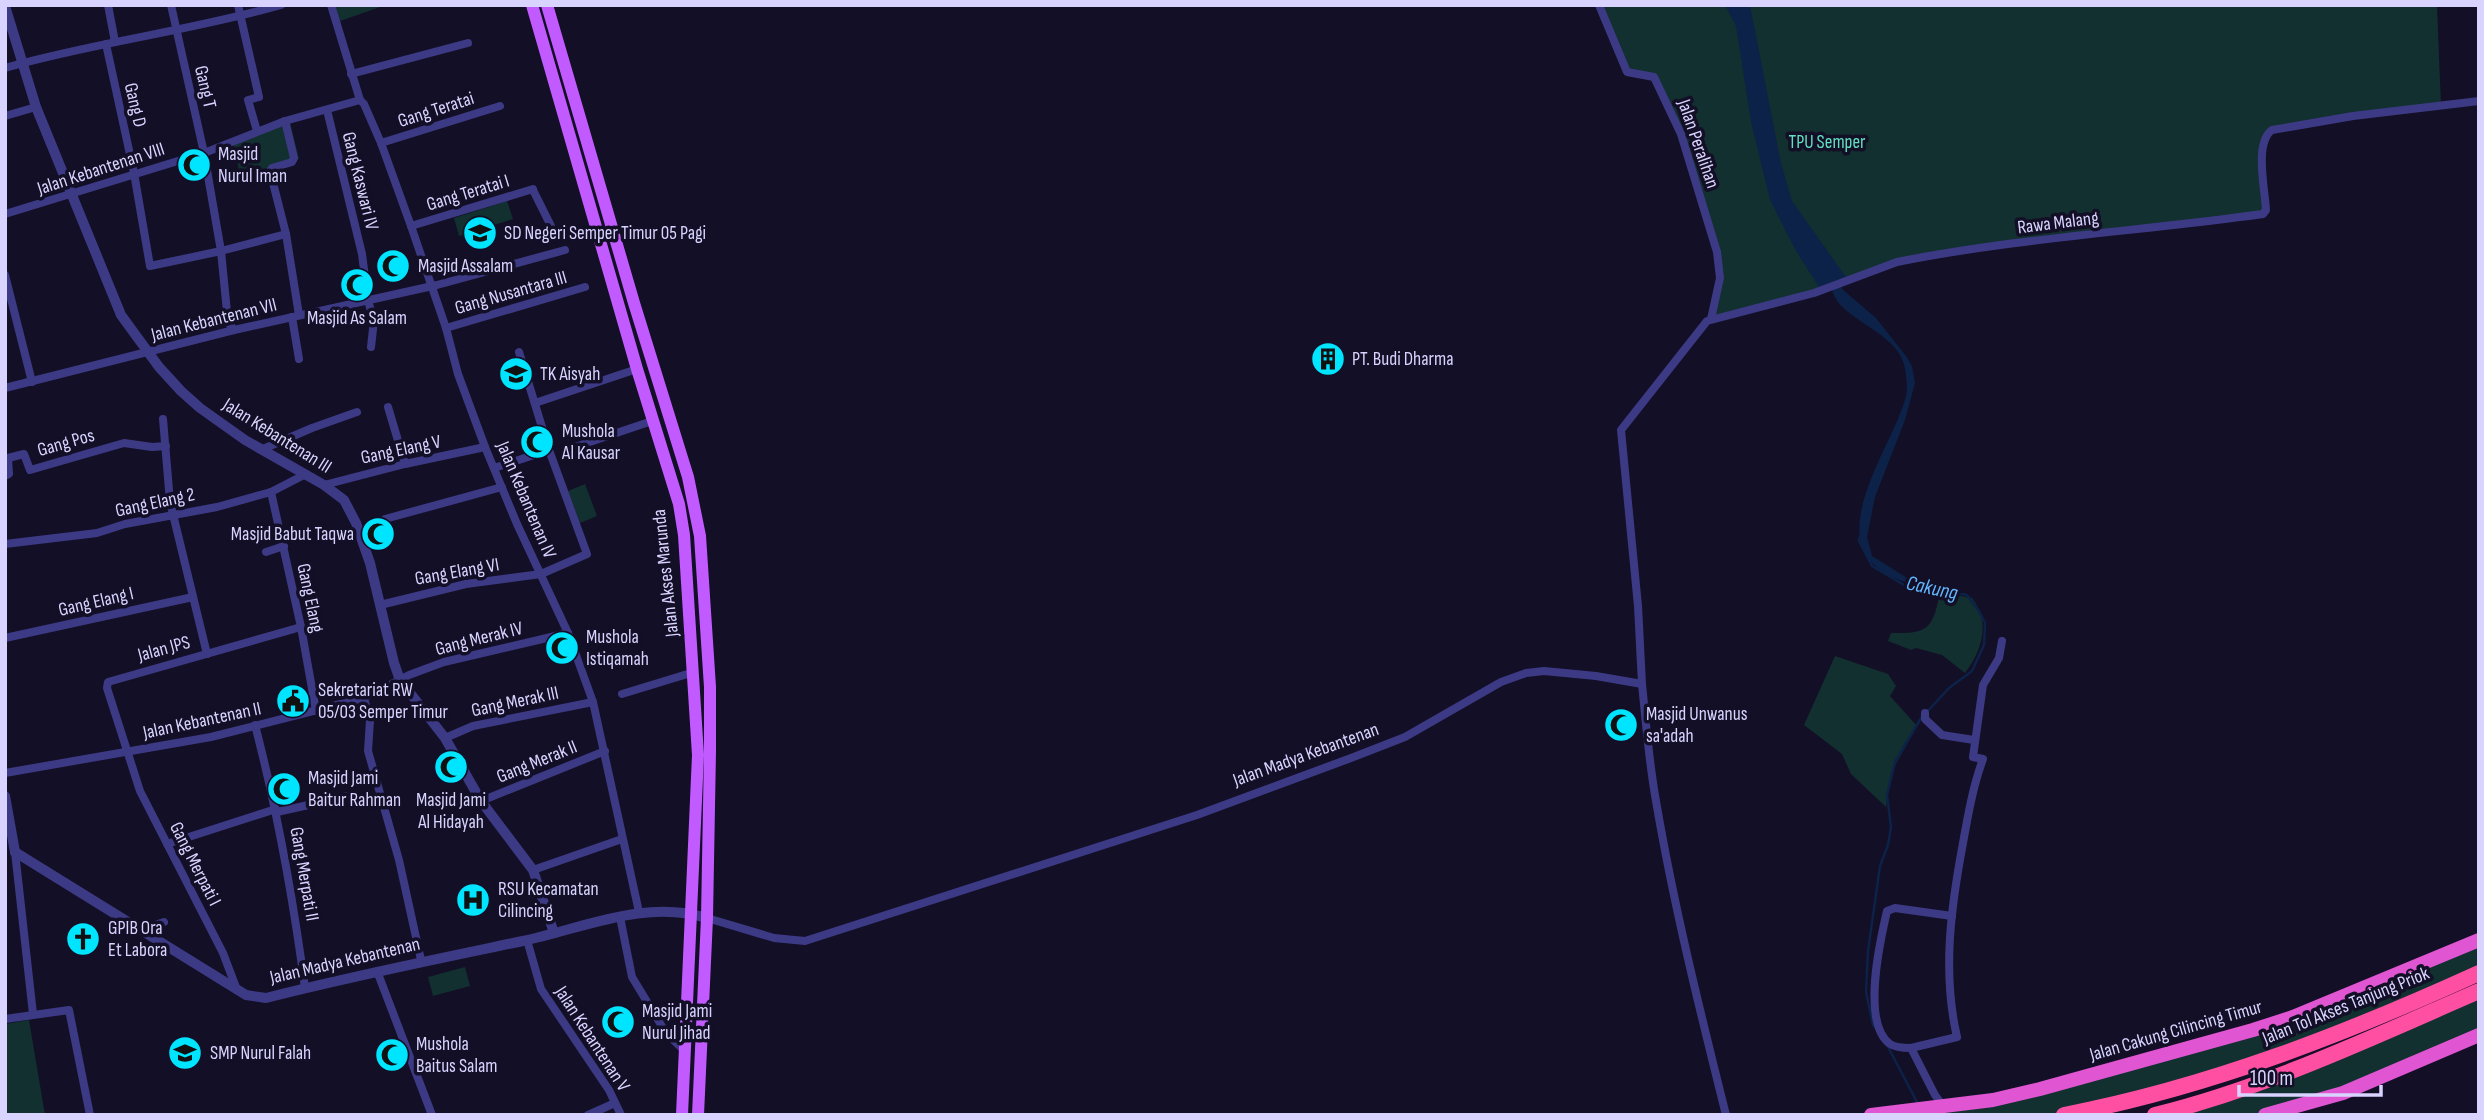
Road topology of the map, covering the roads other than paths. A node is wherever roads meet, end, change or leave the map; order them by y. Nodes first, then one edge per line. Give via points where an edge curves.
1 (108, 5) edge
2 (171, 5) edge
3 (238, 5) edge
4 (281, 5) edge
5 (331, 5) edge
6 (532, 5) edge
7 (547, 5) edge
8 (1599, 5) edge
9 (5, 6) edge
10 (242, 16) junction
11 (176, 29) junction
12 (111, 43) junction
13 (468, 43) dead end
14 (22, 63) junction
15 (5, 68) edge
16 (351, 74) junction
17 (2479, 101) edge
18 (362, 102) junction
19 (500, 106) dead end
20 (36, 107) junction
21 (327, 110) junction
22 (5, 116) edge
23 (285, 121) junction
24 (257, 131) junction
25 (381, 143) junction
26 (204, 153) junction
27 (134, 173) junction
28 (72, 195) junction
29 (5, 214) edge
30 (411, 226) junction
31 (551, 226) dead end
32 (286, 234) junction
33 (565, 250) dead end
34 (221, 251) junction
35 (5, 275) edge
36 (431, 286) junction
37 (585, 288) dead end
38 (368, 301) junction
39 (295, 316) junction
40 (1711, 319) junction
41 (446, 328) junction
42 (234, 330) junction
43 (371, 347) dead end
44 (519, 352) dead end
45 (148, 353) junction
46 (299, 359) dead end
47 (637, 369) junction
48 (32, 382) junction
49 (5, 388) edge
50 (535, 403) junction
51 (388, 407) dead end
52 (357, 412) dead end
53 (163, 419) dead end
54 (652, 421) junction
55 (166, 446) junction
56 (485, 447) junction
57 (575, 447) dead end
58 (262, 449) junction
59 (550, 450) junction
60 (405, 464) junction
61 (494, 468) junction
62 (306, 474) junction
63 (5, 476) edge
64 (324, 485) junction
65 (502, 486) junction
66 (271, 492) junction
67 (174, 514) junction
68 (385, 519) dead end
69 (5, 544) edge
70 (284, 546) junction
71 (266, 552) dead end
72 (541, 575) junction
73 (193, 597) junction
74 (380, 605) junction
75 (301, 627) junction
76 (568, 633) junction
77 (5, 638) edge
78 (2002, 641) dead end
79 (207, 654) junction
80 (694, 672) junction
81 (400, 680) junction
82 (1642, 684) junction
83 (622, 694) dead end
84 (364, 698) junction
85 (593, 702) junction
86 (316, 711) junction
87 (1925, 713) dead end
88 (255, 725) junction
89 (444, 738) junction
90 (1975, 740) junction
91 (605, 751) junction
92 (129, 752) junction
93 (5, 773) edge
94 (5, 796) edge
95 (353, 796) dead end
96 (481, 802) junction
97 (276, 810) junction
98 (622, 839) junction
99 (167, 844) junction
100 (10, 853) edge
101 (533, 870) junction
102 (639, 912) junction
103 (691, 913) junction
104 (1952, 916) junction
105 (620, 917) junction
106 (707, 918) junction
107 (164, 922) dead end
108 (140, 930) junction
109 (554, 933) junction
110 (527, 940) junction
111 (2479, 940) edge
112 (421, 960) junction
113 (377, 971) junction
114 (2479, 973) edge
115 (305, 988) junction
116 (237, 990) junction
117 (2479, 991) edge
118 (33, 1014) junction
119 (5, 1019) edge
120 (2479, 1035) edge
121 (1911, 1048) junction
122 (684, 1050) junction
123 (615, 1103) junction
124 (1941, 1107) junction
125 (90, 1115) edge
126 (432, 1115) edge
127 (588, 1115) edge
128 (621, 1115) edge
129 (682, 1115) edge
130 (698, 1115) edge
131 (1726, 1115) edge
132 (1871, 1115) edge
133 (2064, 1115) edge
134 (2155, 1115) edge
135 (2265, 1115) edge

1 - 12 street, Gang D
2 - 11 street, Gang T
3 - 10 street
4 - 10 street
5 - 16 street, Jalan Kebantenan IV
6 - 47 main road, Jalan Akses Marunda
7 - 106 main road, Jalan Akses Marunda via 688,477 700,536 710,687
8 - 40 street, Jalan Peralihan via 1627,72 1654,77 1681,134 1717,252 1720,278
9 - 14 street, Jalan Kebantenan III
10 - 11 street
10 - 24 street via 259,97 248,100
11 - 12 street
11 - 26 street, Gang T
12 - 14 street
12 - 27 street, Gang D
13 - 16 street
14 - 15 street
14 - 20 street, Jalan Kebantenan III
16 - 18 street, Jalan Kebantenan IV
17 - 40 street, Rawa Malang via 2272,130 2263,140 2263,214 1961,250 1897,262 1819,291
18 - 21 street, Jalan Kebantenan VIII
18 - 25 street, Jalan Kebantenan IV
19 - 25 street, Gang Teratai
20 - 22 street
20 - 28 street, Jalan Kebantenan III
21 - 23 street, Jalan Kebantenan VIII
21 - 38 street, Gang Kaswari IV via 362,254
23 - 24 street, Jalan Kebantenan VIII
23 - 32 street via 294,158 270,172
24 - 26 street, Jalan Kebantenan VIII
25 - 30 street, Jalan Kebantenan IV
26 - 27 street, Jalan Kebantenan VIII
26 - 34 street, Gang T
27 - 28 street, Jalan Kebantenan VIII
27 - 34 street, Gang D via 150,266
28 - 29 street, Jalan Kebantenan VIII
28 - 45 street, Jalan Kebantenan III via 121,315
30 - 31 street, Gang Teratai I via 533,189
30 - 36 street, Jalan Kebantenan IV
32 - 34 street
32 - 39 street
33 - 36 street, Jalan Kebantenan VII
34 - 42 street, Gang T via 226,310
35 - 48 street
36 - 38 street, Jalan Kebantenan VII
36 - 41 street, Jalan Kebantenan IV
37 - 41 street, Gang Nusantara III
38 - 39 street, Jalan Kebantenan VII
38 - 43 street, Gang Kaswari IV via 374,320
39 - 42 street, Jalan Kebantenan VII
39 - 46 street
40 - 82 street via 1621,430
41 - 56 street, Jalan Kebantenan IV
42 - 45 street, Jalan Kebantenan VII
44 - 50 street
45 - 48 street, Jalan Kebantenan VII
45 - 58 street, Jalan Kebantenan III via 200,408
47 - 50 street
47 - 54 main road, Jalan Akses Marunda
48 - 49 street, Jalan Kebantenan VII
50 - 59 street
51 - 60 street
52 - 58 street
53 - 55 street
54 - 57 street
54 - 80 main road, Jalan Akses Marunda via 680,504
55 - 63 street, Gang Pos via 124,443 30,470 24,453 8,458 9,474
55 - 67 street
56 - 60 street, Gang Elang V
56 - 61 street, Jalan Kebantenan IV
58 - 62 street, Jalan Kebantenan III
59 - 61 street
59 - 72 street, Gang Elang VI via 587,554
60 - 64 street, Gang Elang V
61 - 65 street, Jalan Kebantenan IV
62 - 64 street, Jalan Kebantenan III
62 - 66 street, Gang Elang 2
64 - 74 street, Jalan Kebantenan III via 344,500 356,523
65 - 68 street
65 - 72 street, Jalan Kebantenan IV
66 - 67 street, Gang Elang 2
66 - 70 street, Gang Elang
67 - 69 street, Gang Elang 2 via 97,533
67 - 73 street
70 - 71 street
70 - 75 street, Gang Elang
72 - 74 street, Gang Elang VI via 466,584
72 - 76 street, Jalan Kebantenan IV
73 - 77 street, Gang Elang I
73 - 79 street
74 - 81 street, Jalan Kebantenan III
75 - 79 street, Jalan JPS
75 - 86 street, Gang Elang
76 - 81 street, Gang Merak IV via 444,662
76 - 85 street, Jalan Kebantenan IV
78 - 90 street via 1999,658 1983,685
79 - 92 street, Jalan JPS via 108,682
80 - 83 street
80 - 103 main road, Jalan Akses Marunda via 698,755
81 - 84 street, Jalan Kebantenan II
81 - 89 street
82 - 106 street, Jalan Madya Kebantenan via 1544,671 1526,673 1405,737 1351,758 1197,814 805,941 775,939
82 - 131 street via 1669,872
84 - 86 street, Jalan Kebantenan II
84 - 112 street via 370,720 368,751
85 - 89 street, Gang Merak III via 473,726
85 - 91 street, Jalan Kebantenan IV
86 - 88 street, Jalan Kebantenan II
87 - 90 street via 1925,719 1942,734
88 - 92 street, Jalan Kebantenan II
88 - 97 street, Gang Merpati II
89 - 96 street
90 - 104 street via 1973,757 1983,759 1971,799
91 - 96 street, Gang Merak II
91 - 98 street, Jalan Kebantenan IV
92 - 93 street, Jalan Kebantenan II
92 - 99 street, Gang Merpati I via 140,790
94 - 100 street
95 - 97 street
96 - 101 street
97 - 99 street
97 - 115 street, Gang Merpati II
98 - 101 street
98 - 102 street, Jalan Kebantenan IV
99 - 116 street, Gang Merpati I
100 - 108 street, Jalan Madya Kebantenan
100 - 118 street
101 - 109 street
102 - 103 street, Jalan Madya Kebantenan
102 - 105 street, Jalan Madya Kebantenan
103 - 106 street, Jalan Madya Kebantenan
103 - 122 main road, Jalan Akses Marunda
104 - 121 street via 1948,968 1957,1037
104 - 121 street via 1895,908 1887,911 1876,979 1878,1024 1893,1046
105 - 109 street, Jalan Madya Kebantenan
105 - 122 street via 632,977 666,1033
106 - 130 main road, Jalan Akses Marunda
107 - 108 street
108 - 116 street, Jalan Madya Kebantenan
109 - 110 street, Jalan Madya Kebantenan
110 - 112 street, Jalan Madya Kebantenan
110 - 123 street, Jalan Kebantenan V via 541,989
111 - 124 highway, Jalan Cakung Cilincing Timur via 2282,1021 2040,1090
112 - 113 street, Jalan Madya Kebantenan
113 - 115 street, Jalan Madya Kebantenan
113 - 126 street
114 - 133 highway, Jalan Tol Akses Tanjung Priok via 2274,1058 2119,1104
115 - 116 street, Jalan Madya Kebantenan via 267,998
117 - 134 highway, Jalan Tol Akses Tanjung Priok via 2284,1075
118 - 119 street
118 - 125 street via 69,1010
120 - 135 highway via 2354,1088
121 - 124 street
122 - 129 main road, Jalan Akses Marunda
123 - 127 street
123 - 128 street, Jalan Kebantenan V
124 - 132 highway, Jalan Cakung Cilincing Timur

